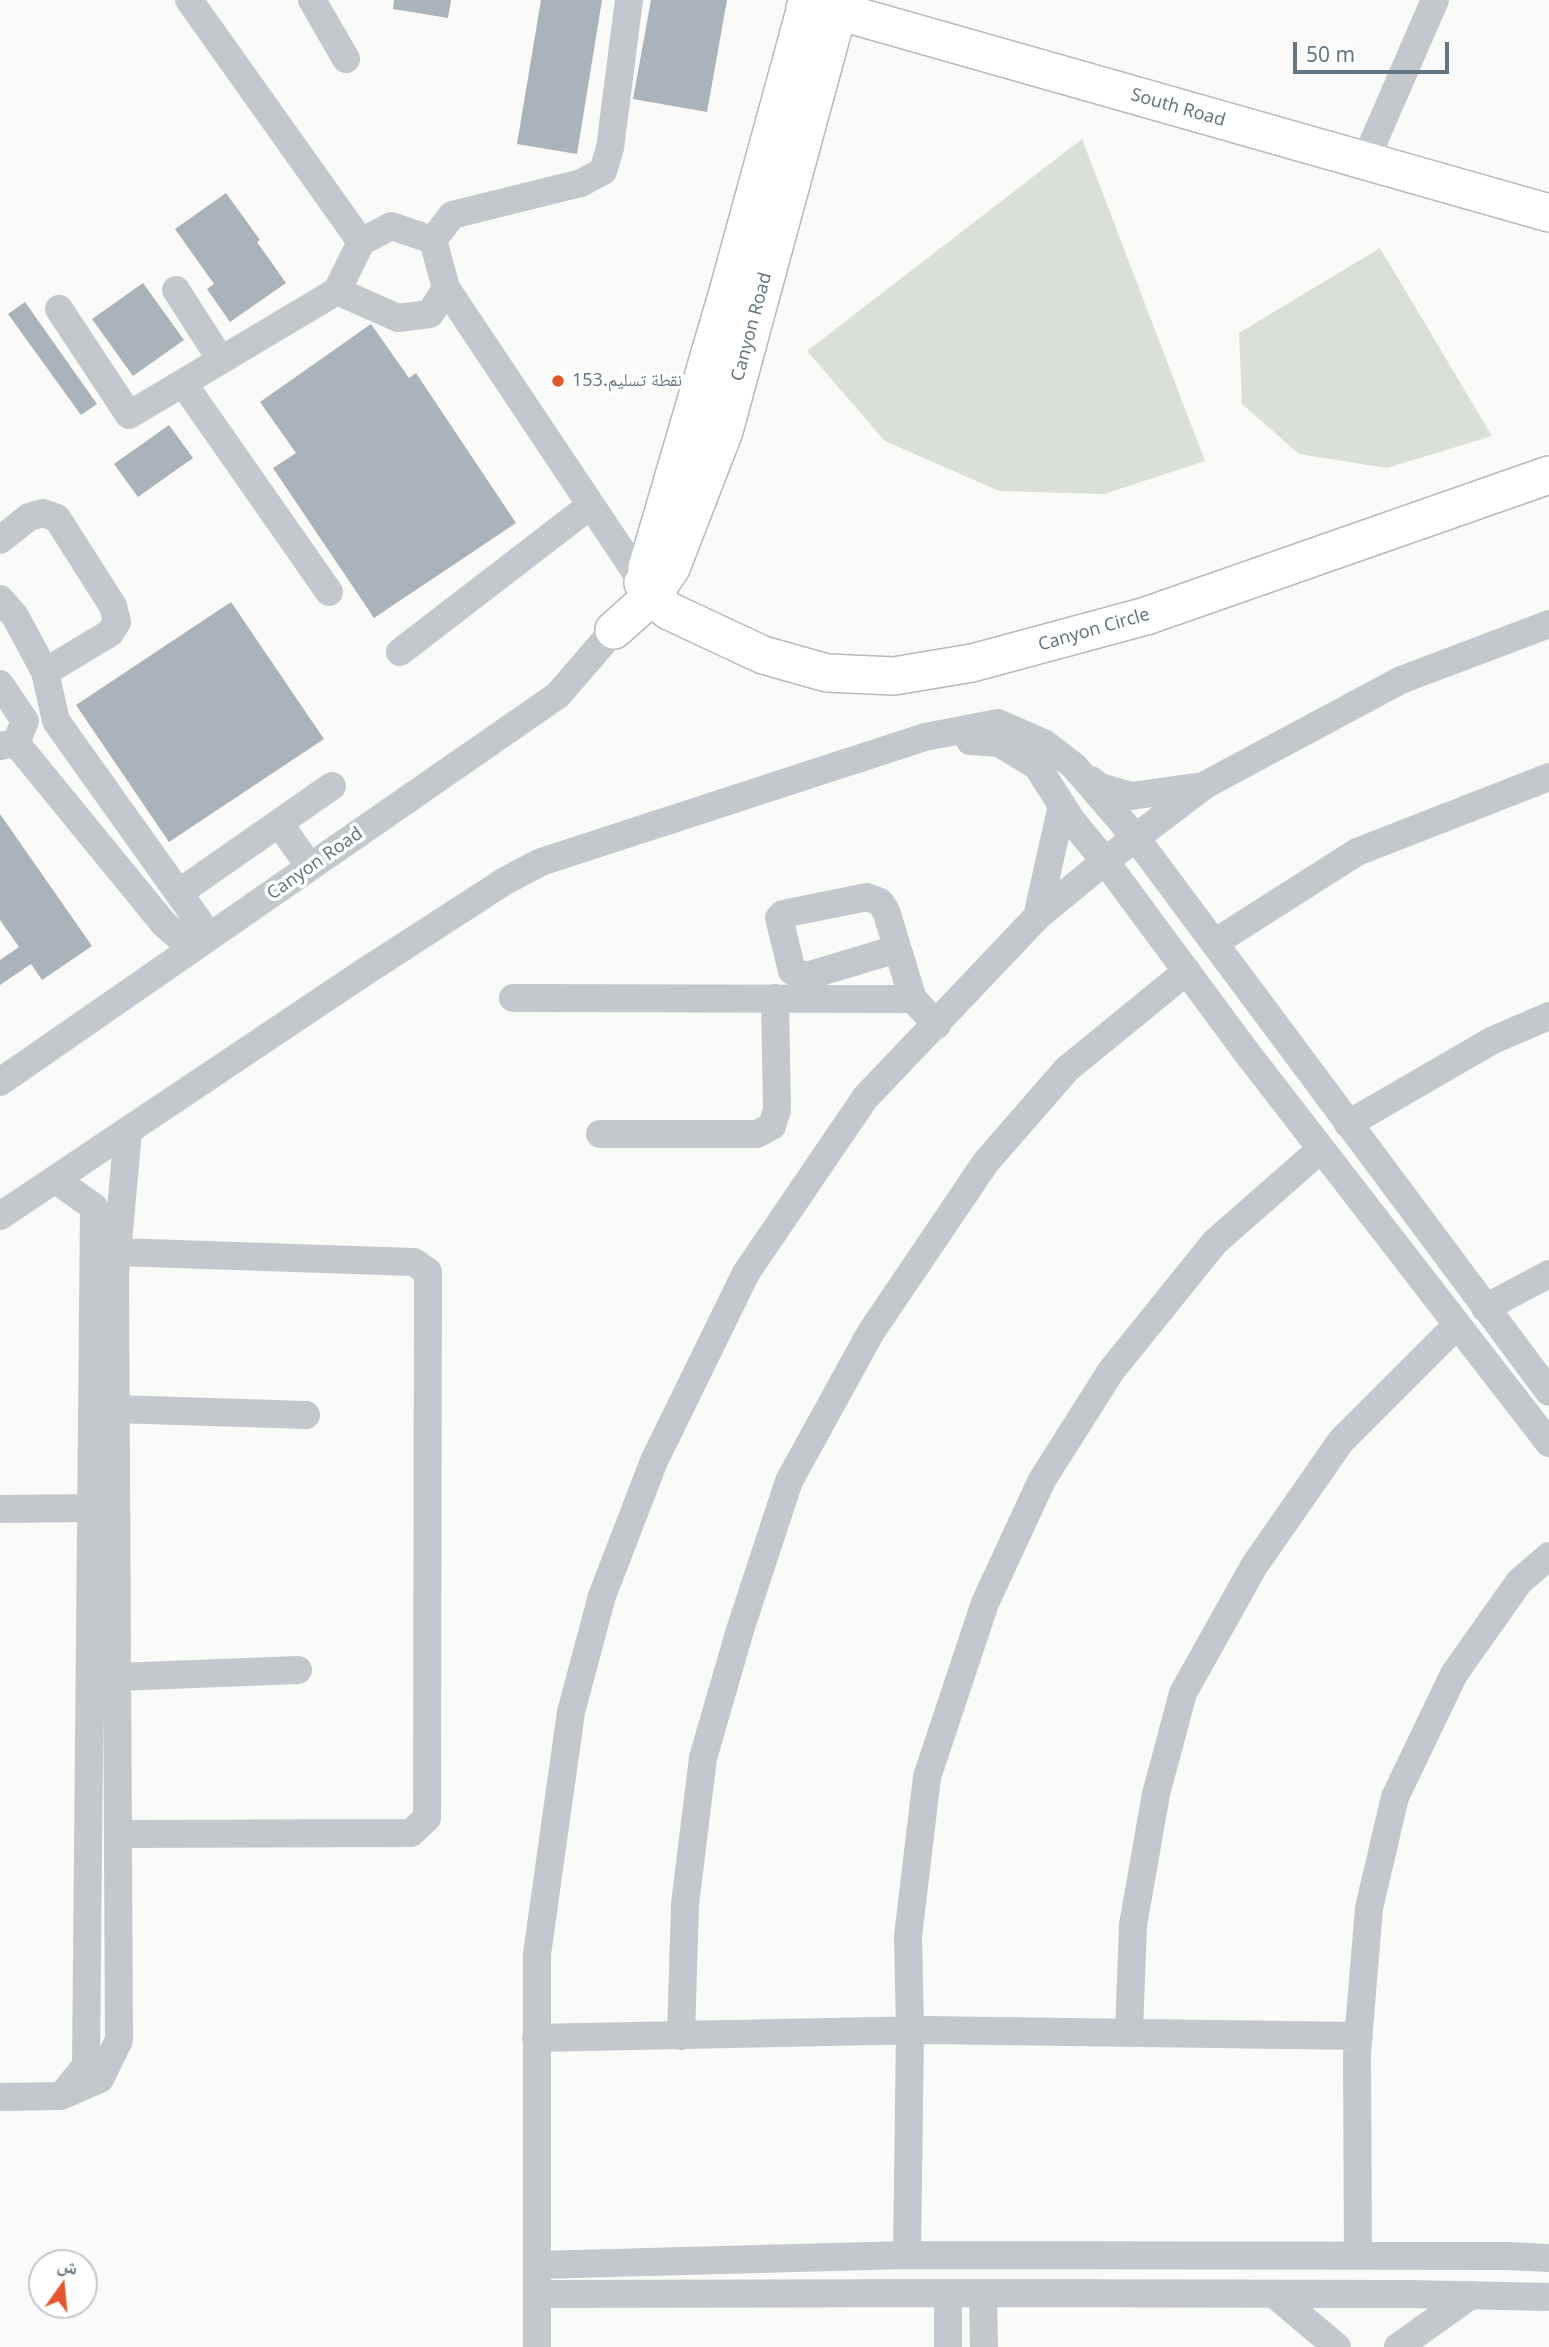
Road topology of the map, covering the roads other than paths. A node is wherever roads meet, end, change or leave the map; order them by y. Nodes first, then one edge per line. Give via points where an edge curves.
1 (189, 0) edge
2 (312, 0) edge
3 (629, 0) edge
4 (1435, 0) edge
5 (823, 5) edge
6 (346, 59) dead end
7 (1365, 161) junction
8 (1549, 213) edge
9 (433, 240) junction
10 (361, 242) junction
11 (446, 288) junction
12 (176, 290) dead end
13 (337, 291) junction
14 (59, 309) dead end
15 (221, 360) junction
16 (183, 383) junction
17 (1549, 475) edge
18 (591, 505) junction
19 (0, 540) edge
20 (647, 590) junction
21 (329, 592) dead end
22 (0, 599) edge
23 (1549, 624) edge
24 (614, 630) joint
25 (400, 652) dead end
26 (46, 672) junction
27 (0, 684) edge
28 (925, 737) junction
29 (8, 744) edge
30 (1074, 766) junction
31 (1549, 777) edge
32 (1206, 785) junction
33 (332, 786) dead end
34 (1062, 805) junction
35 (279, 823) junction
36 (1136, 838) junction
37 (1105, 861) junction
38 (310, 867) junction
39 (180, 892) junction
40 (1037, 917) junction
41 (195, 937) junction
42 (1214, 943) junction
43 (897, 949) dead end
44 (1187, 971) junction
45 (513, 998) dead end
46 (775, 998) junction
47 (913, 999) junction
48 (1549, 1016) edge
49 (937, 1025) junction
50 (0, 1082) edge
51 (1348, 1124) junction
52 (128, 1132) junction
53 (600, 1134) dead end
54 (1321, 1149) junction
55 (56, 1180) junction
56 (0, 1216) edge
57 (117, 1252) junction
58 (1549, 1274) edge
59 (1485, 1308) junction
60 (1457, 1325) junction
61 (1549, 1392) edge
62 (115, 1409) junction
63 (306, 1415) dead end
64 (1549, 1443) edge
65 (91, 1508) junction
66 (0, 1509) edge
67 (1549, 1556) edge
68 (298, 1670) dead end
69 (117, 1677) junction
70 (118, 1834) junction
71 (910, 2031) junction
72 (1129, 2032) junction
73 (681, 2036) junction
74 (1359, 2036) junction
75 (536, 2038) junction
76 (61, 2096) junction
77 (0, 2097) edge
78 (907, 2255) junction
79 (1358, 2255) junction
80 (1549, 2258) edge
81 (537, 2265) junction
82 (983, 2292) junction
83 (948, 2293) junction
84 (537, 2294) junction
85 (1274, 2294) junction
86 (1471, 2295) junction
87 (1549, 2297) edge
88 (537, 2347) edge
89 (948, 2347) edge
90 (984, 2347) edge
91 (1337, 2347) edge
92 (1398, 2347) edge

1 - 10 street
2 - 6 street
3 - 9 street via 610,148 603,170 581,183 452,215
4 - 7 street
5 - 7 main road, South Road
5 - 20 main road, Canyon Road via 728,292
7 - 8 main road, South Road
9 - 10 street via 391,226
9 - 11 street
10 - 13 street
11 - 13 street via 430,314 398,318
11 - 18 street
12 - 15 street
13 - 15 street
14 - 16 street via 129,415
15 - 16 street
16 - 21 street
17 - 20 main road, Canyon Circle via 1146,616 972,663 894,676 827,673 764,654 669,611
18 - 20 street
18 - 25 street
19 - 26 street via 29,517 43,513 57,518 113,606 117,622 110,633
20 - 24 main road, Canyon Road
22 - 26 street via 15,616
23 - 32 street via 1401,680
24 - 38 street, Canyon Road via 558,695
26 - 39 street via 56,721
27 - 29 street via 25,721
28 - 30 street via 998,723 1044,743
28 - 34 street via 999,743 1037,766
28 - 52 street via 541,862 363,973
29 - 41 street via 163,924
30 - 32 street via 1100,788 1131,796
30 - 36 street
31 - 42 street via 1357,852
32 - 36 street
33 - 35 street
34 - 37 street
34 - 40 street
35 - 38 street
35 - 39 street
36 - 37 street
36 - 42 street
37 - 40 street
37 - 44 street
38 - 41 street, Canyon Road
39 - 41 street
40 - 49 street
41 - 50 street, Canyon Road
42 - 51 street
43 - 47 street
44 - 54 street
44 - 73 street via 1067,1069 986,1162 871,1332 789,1482 703,1758 685,1904
45 - 46 street
46 - 47 street
46 - 53 street via 777,1110 772,1126 757,1134
47 - 49 street
48 - 51 street via 1493,1040
49 - 75 street via 865,1098 746,1273 654,1461 602,1596 571,1712 537,1954
51 - 59 street
52 - 55 street
52 - 57 street
54 - 60 street
54 - 71 street via 1215,1242 1111,1371 1042,1480 996,1578 927,1777 908,1936
55 - 56 street
55 - 65 street via 94,1207
57 - 62 street
57 - 70 street via 414,1262 428,1272 428,1818 411,1833
58 - 59 street
59 - 61 street
60 - 64 street
60 - 72 street via 1341,1441 1254,1566 1183,1693 1156,1794 1133,1925
62 - 63 street
62 - 69 street
65 - 66 street
65 - 76 street via 86,2066
67 - 74 street via 1519,1582 1454,1674 1395,1797 1369,1908
68 - 69 street
69 - 70 street
70 - 76 street via 119,2040 100,2079
71 - 72 street
71 - 73 street
71 - 78 street
72 - 74 street
73 - 75 street
74 - 79 street
75 - 81 street
76 - 77 street
78 - 79 street
78 - 81 street
79 - 80 street
81 - 84 street
82 - 83 street
82 - 85 street
82 - 90 street
83 - 84 street
83 - 89 street
84 - 88 street
85 - 86 street
85 - 91 street
86 - 87 street
86 - 92 street

